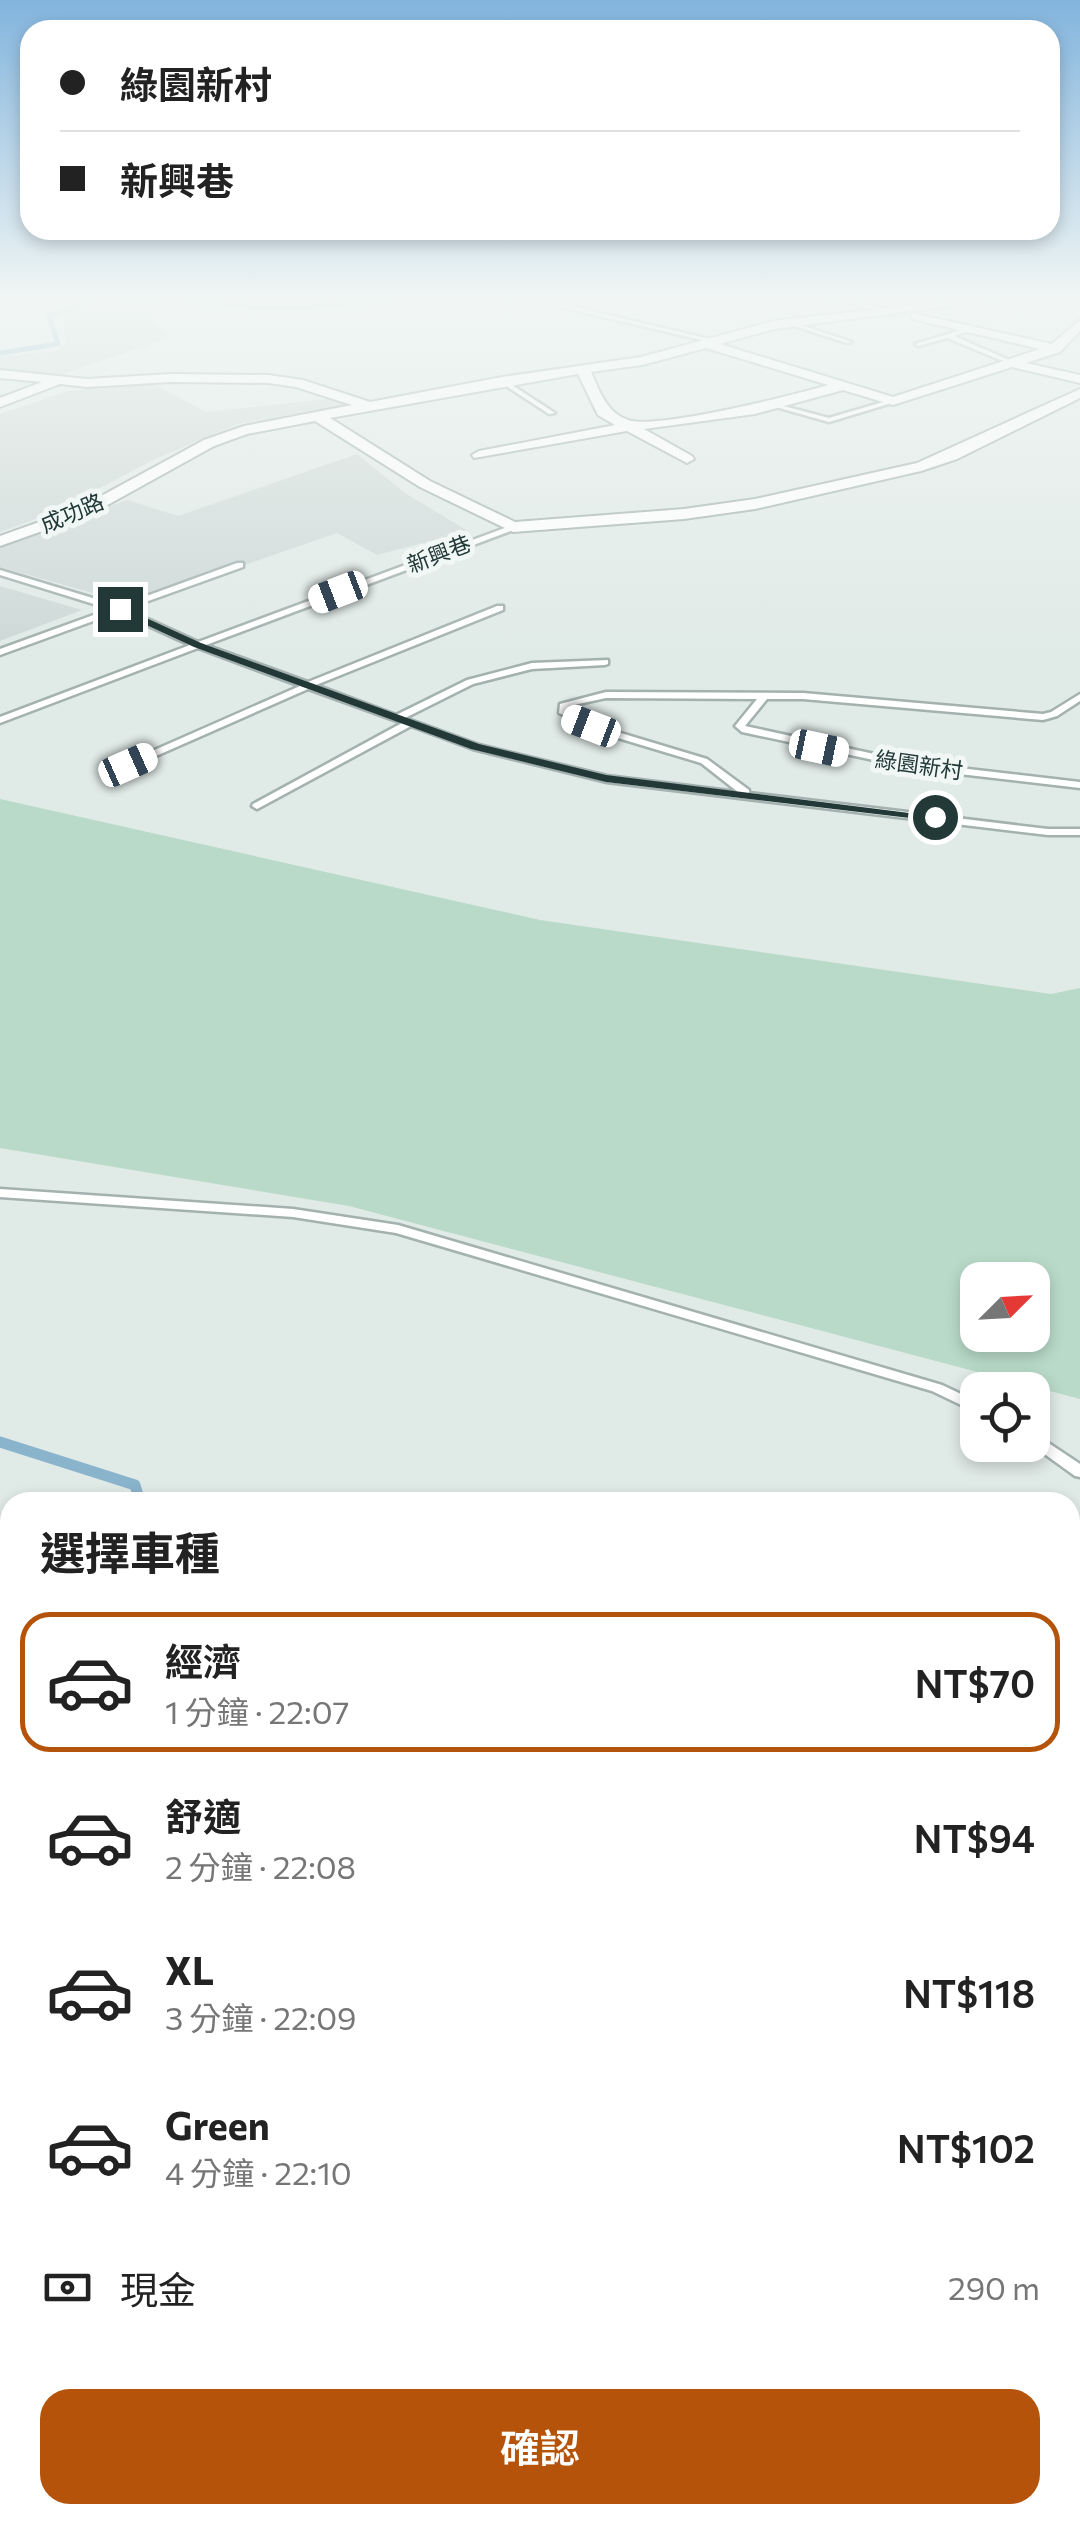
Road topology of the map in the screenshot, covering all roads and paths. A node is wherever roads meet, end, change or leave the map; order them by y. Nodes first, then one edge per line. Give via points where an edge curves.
1 (312, 416) edge
2 (317, 416) edge
3 (609, 416) edge
4 (697, 416) edge
5 (813, 416) edge
6 (843, 416) edge
7 (1032, 416) edge
8 (626, 426) junction
9 (479, 454) dead end
10 (688, 459) dead end
11 (513, 527) junction
12 (0, 541) edge
13 (240, 565) dead end
14 (0, 572) edge
15 (500, 608) dead end
16 (120, 609) junction
17 (197, 645) junction
18 (0, 652) edge
19 (605, 662) dead end
20 (307, 686) junction
21 (764, 696) junction
22 (1080, 697) edge
23 (398, 718) junction
24 (0, 720) edge
25 (412, 722) junction
26 (128, 765) dead end
27 (1080, 785) edge
28 (746, 792) junction
29 (257, 806) dead end
30 (1080, 832) edge
31 (0, 1193) edge
32 (960, 1399) edge
33 (1050, 1450) edge
34 (1080, 1472) edge

1 - 12 street, 成功路 via 209,443 87,510
2 - 11 street via 425,484
3 - 8 street
4 - 8 street
5 - 6 lane
7 - 11 street via 921,467 701,512
8 - 9 street
8 - 10 street
11 - 17 lane, 新興巷
13 - 16 lane
14 - 16 lane
15 - 20 lane
16 - 17 lane
16 - 18 lane
17 - 20 lane
17 - 24 lane, 新興巷
19 - 23 lane via 532,666 470,682
20 - 23 lane, 綠園新村
20 - 26 lane
21 - 22 lane via 1043,716
21 - 27 lane, 綠園新村 via 740,726 746,730 916,766
21 - 28 lane via 606,696 565,704 562,711 611,734 704,760
23 - 25 lane, 綠園新村
25 - 28 lane, 綠園新村 via 476,747 606,778
25 - 29 lane
28 - 30 lane, 綠園新村
31 - 32 lane via 292,1212 398,1229
33 - 34 lane

